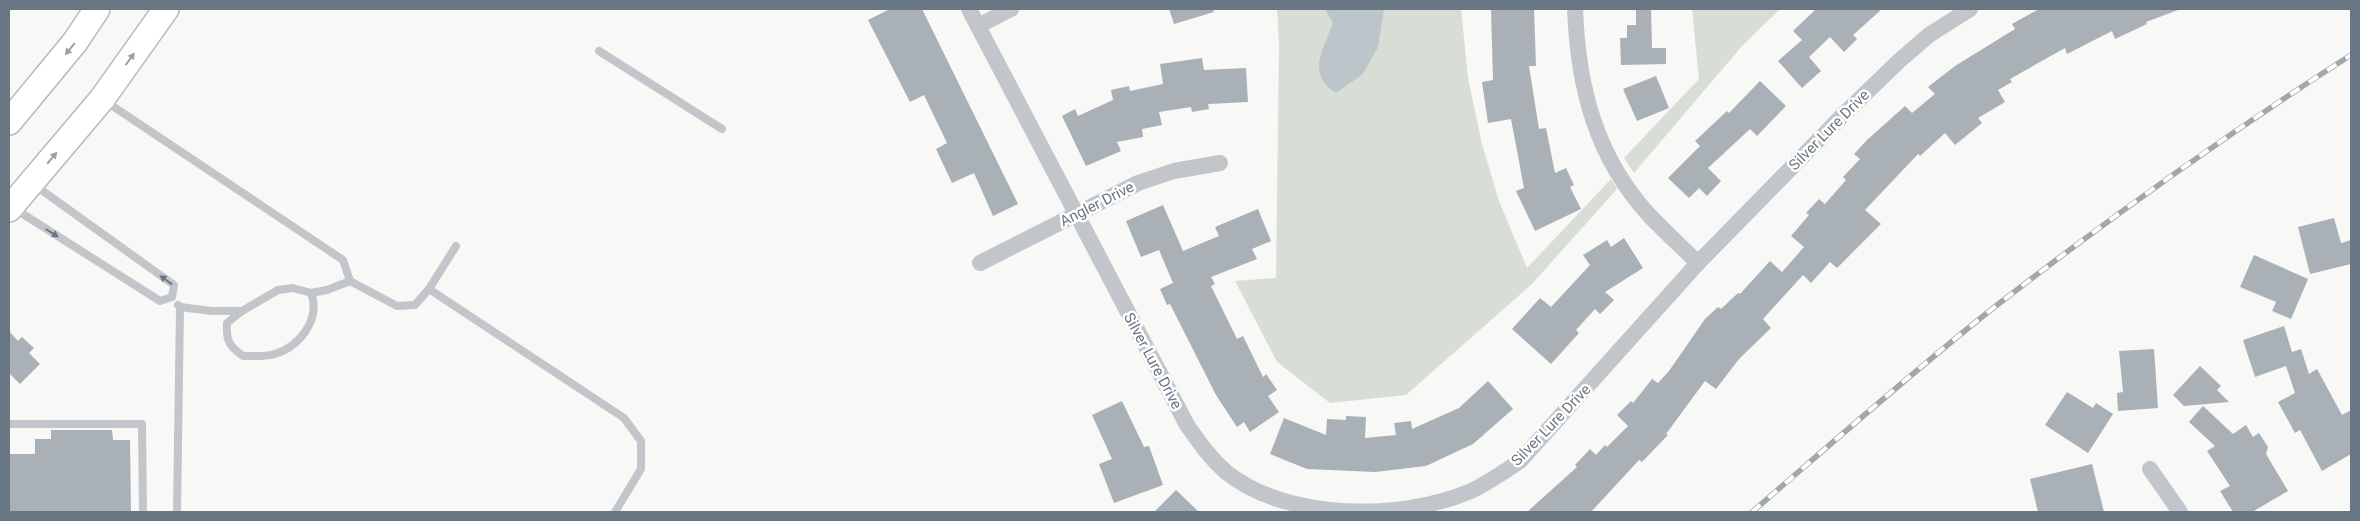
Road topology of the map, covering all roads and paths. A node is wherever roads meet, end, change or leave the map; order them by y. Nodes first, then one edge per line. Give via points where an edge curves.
1 (97, 9) edge
2 (166, 9) edge
3 (969, 9) edge
4 (1011, 9) edge
5 (1574, 9) edge
6 (1970, 9) edge
7 (978, 26) junction
8 (599, 51) dead end
9 (102, 99) junction
10 (9, 122) edge
11 (722, 129) dead end
12 (1220, 163) dead end
13 (31, 183) junction
14 (10, 208) edge
15 (1077, 214) junction
16 (456, 246) dead end
17 (980, 263) dead end
18 (1698, 263) junction
19 (350, 282) junction
20 (430, 289) junction
21 (311, 293) junction
22 (172, 298) junction
23 (180, 307) junction
24 (242, 310) junction
25 (9, 424) edge
26 (2150, 469) dead end
27 (142, 512) edge
28 (177, 512) edge
29 (614, 512) edge
30 (2180, 512) edge

1 -> 10 main road via 76,42
9 -> 2 main road
3 - 7 street, Silver Lure Drive
4 - 7 street
5 - 18 street via 1583,89 1606,152 1649,215
6 - 18 street, Silver Lure Drive via 1929,35 1898,62
7 - 15 street, Silver Lure Drive
8 - 11 lane
13 -> 9 main road
9 - 19 lane via 343,260
12 - 15 street, Angler Drive via 1174,171 1138,183
13 - 14 main road
22 -> 13 lane via 174,285
14 -> 22 lane via 160,301
15 - 17 street, Angler Drive
15 - 18 street, Silver Lure Drive via 1187,425 1205,452 1249,488 1302,507 1333,510 1360,512 1417,507 1470,491 1520,461
16 - 20 lane
19 - 20 lane via 397,306 414,306
19 - 21 lane
20 - 29 lane via 624,418 641,440 641,469
21 - 24 lane via 293,288 278,290
21 - 24 lane via 315,304 309,328 276,354 243,356 230,346 226,337 227,323
22 - 23 lane
23 - 24 lane
23 - 28 lane
25 - 27 lane via 142,424
26 - 30 street

